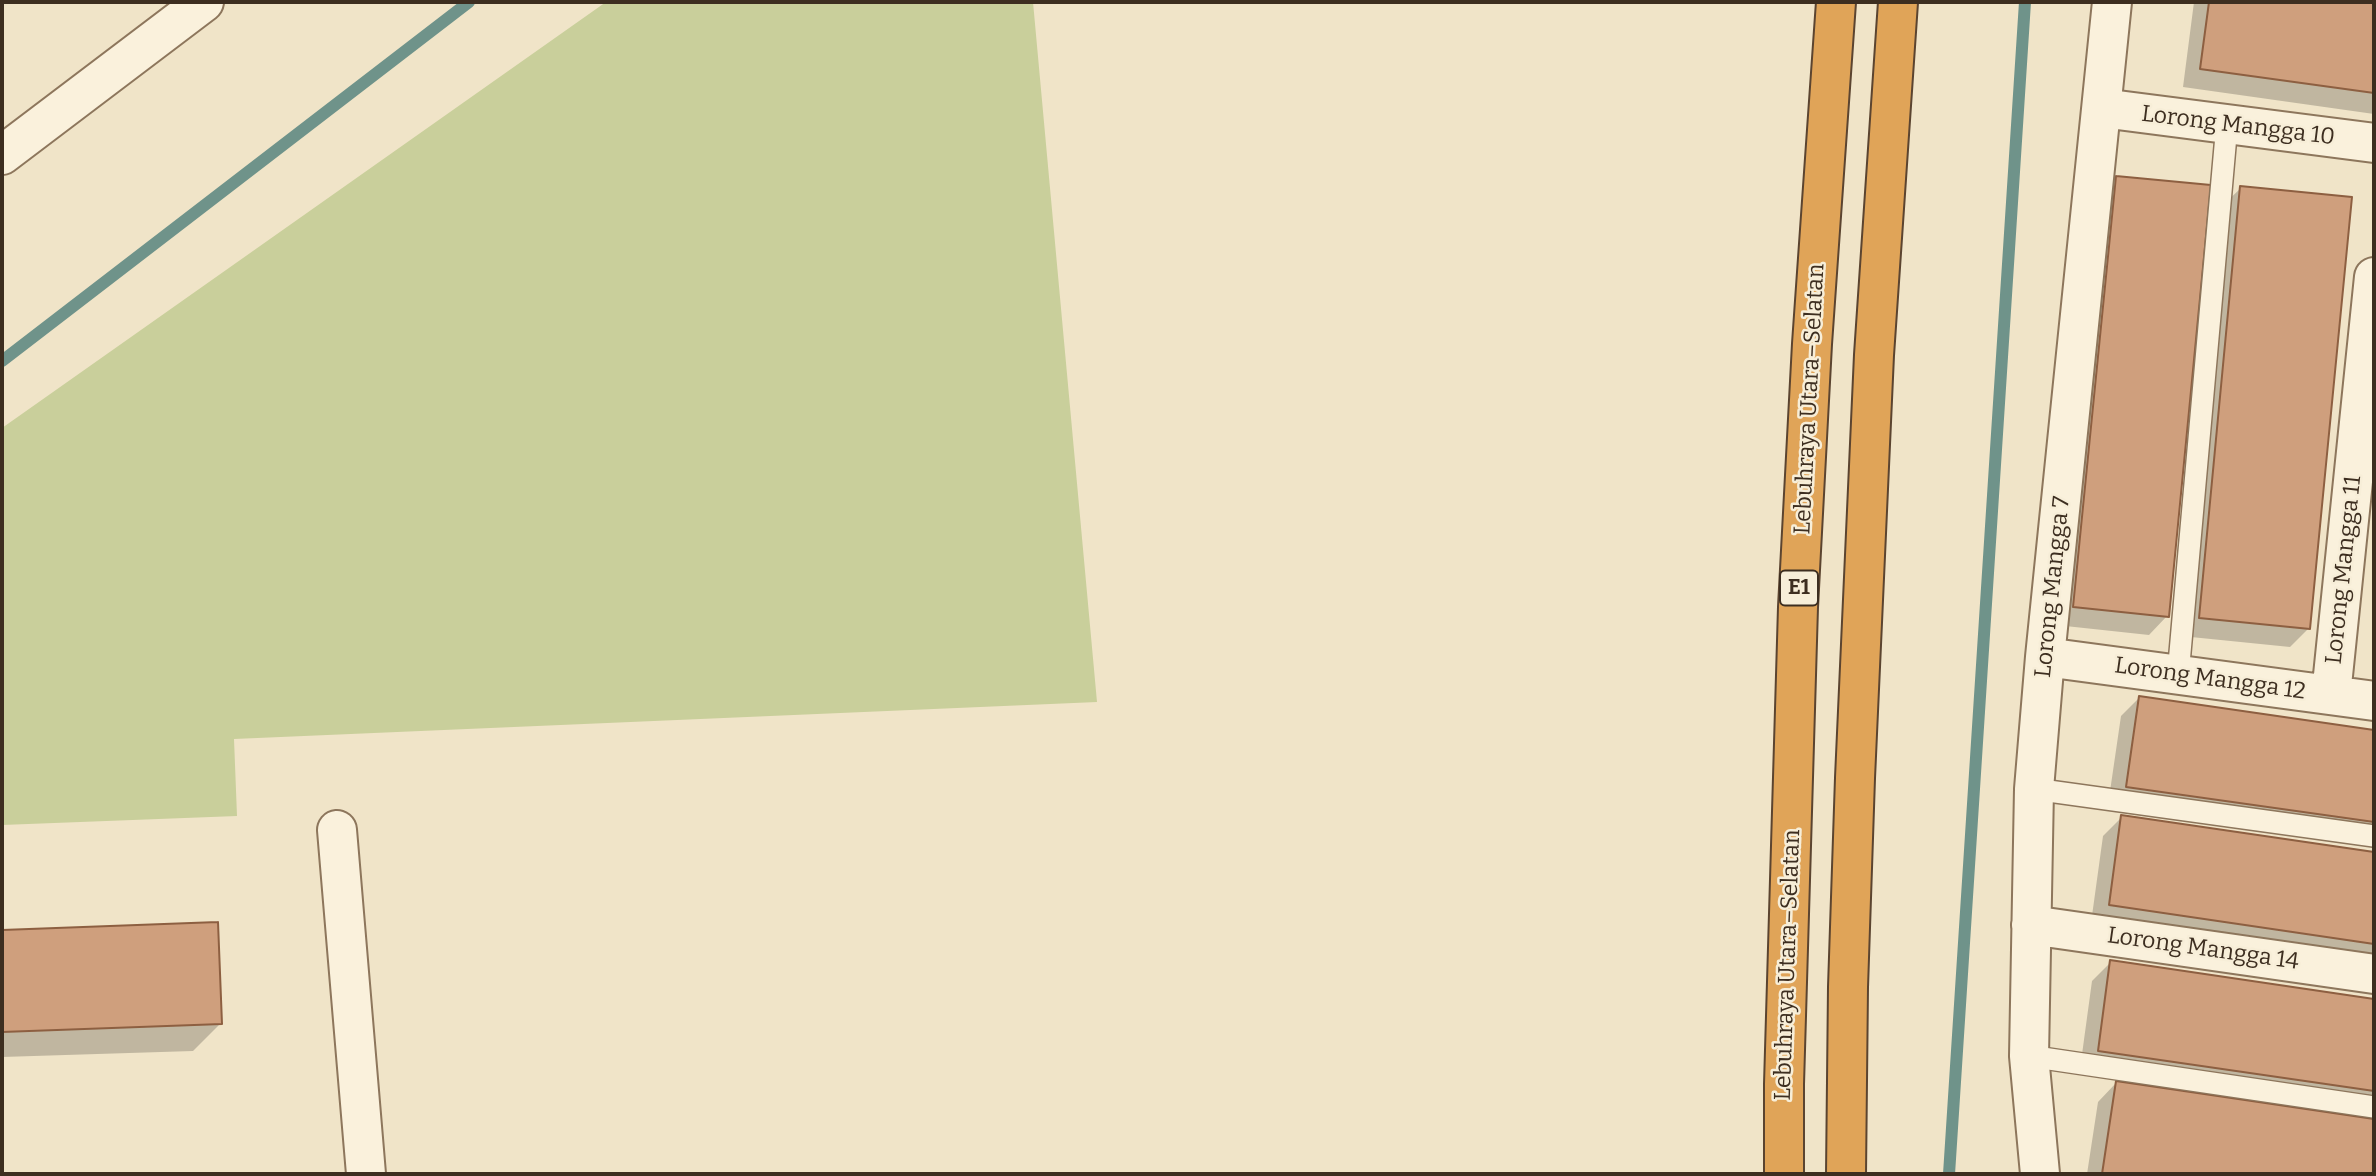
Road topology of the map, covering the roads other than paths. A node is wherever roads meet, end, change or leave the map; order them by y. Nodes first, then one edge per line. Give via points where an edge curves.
1 (204, 2) edge
2 (1836, 2) edge
3 (1898, 2) edge
4 (2112, 2) edge
5 (2102, 108) junction
6 (2227, 124) junction
7 (2374, 144) edge
8 (2, 155) edge
9 (2374, 276) edge
10 (2045, 657) junction
11 (2178, 676) junction
12 (2330, 695) junction
13 (2374, 701) edge
14 (2034, 789) junction
15 (337, 830) dead end
16 (2374, 836) edge
17 (2031, 925) junction
18 (2374, 974) edge
19 (2029, 1056) junction
20 (2374, 1107) edge
21 (366, 1174) edge
22 (1784, 1174) edge
23 (1846, 1174) edge
24 (2040, 1174) edge

1 - 8 street
2 - 22 highway, Lebuhraya Utara–Selatan / E1 via 1798,607
3 - 23 highway via 1874,355 1855,778
4 - 5 street, Lorong Mangga 7
5 - 6 street, Lorong Mangga 10
5 - 10 street, Lorong Mangga 7
6 - 7 street, Lorong Mangga 10
6 - 11 lane
9 - 12 street, Lorong Mangga 11
10 - 11 street, Lorong Mangga 12
10 - 14 street, Lorong Mangga 7
11 - 12 street, Lorong Mangga 12
12 - 13 street, Lorong Mangga 12
14 - 16 lane
14 - 17 street, Lorong Mangga 7
15 - 21 street
17 - 18 street, Lorong Mangga 14
17 - 19 street, Lorong Mangga 7
19 - 20 lane
19 - 24 street, Lorong Mangga 7

